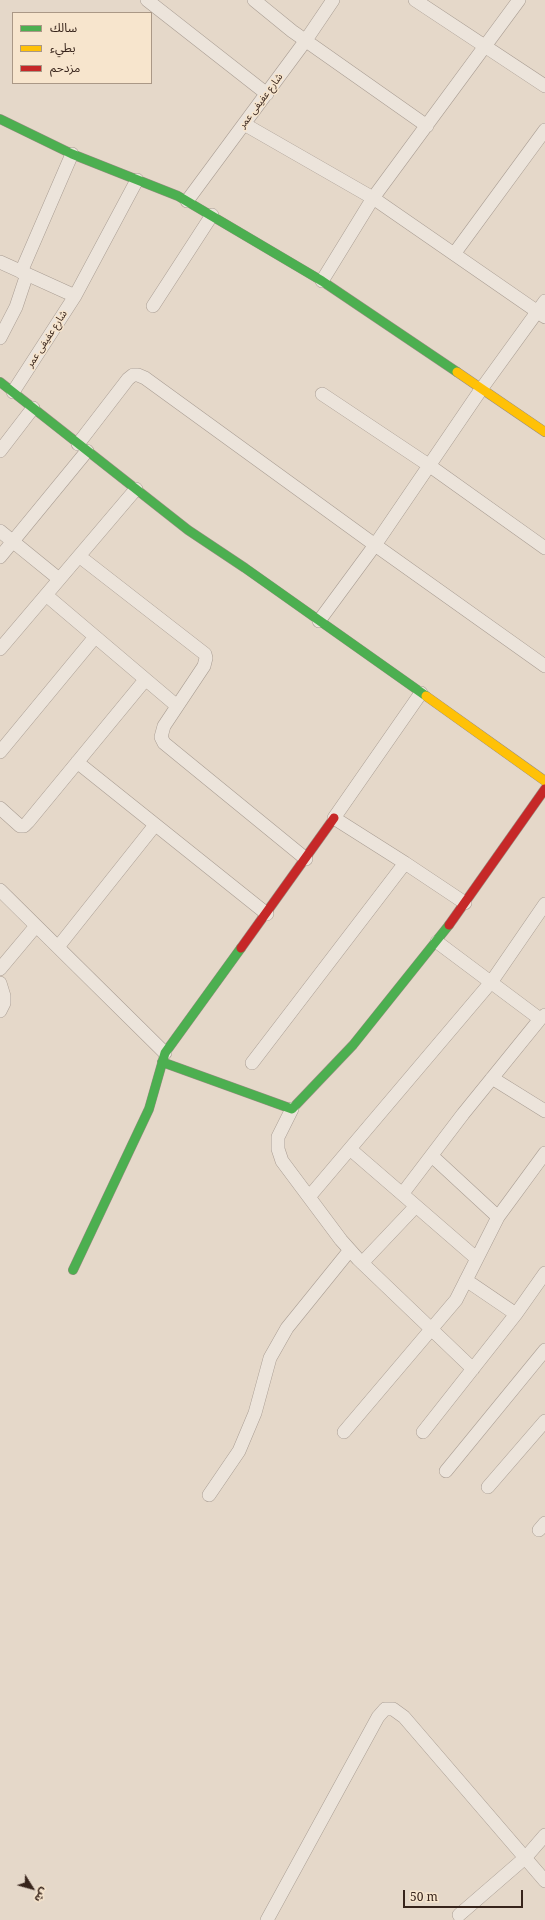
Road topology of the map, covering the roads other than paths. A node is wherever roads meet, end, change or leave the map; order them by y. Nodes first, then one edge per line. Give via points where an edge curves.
1 (147, 0) edge
2 (254, 0) edge
3 (333, 0) edge
4 (415, 0) edge
5 (519, 0) edge
6 (306, 40) junction
7 (484, 46) junction
8 (545, 86) edge
9 (267, 94) junction
10 (0, 119) edge
11 (244, 124) junction
12 (427, 126) junction
13 (545, 130) edge
14 (72, 154) junction
15 (137, 180) junction
16 (373, 198) junction
17 (187, 201) junction
18 (212, 215) junction
19 (454, 254) junction
20 (0, 262) edge
21 (24, 273) junction
22 (322, 281) junction
23 (75, 296) junction
24 (153, 306) dead end
25 (542, 310) edge
26 (0, 338) edge
27 (0, 382) edge
28 (482, 388) junction
29 (13, 392) junction
30 (322, 394) dead end
31 (33, 408) junction
32 (545, 432) edge
33 (83, 447) junction
34 (0, 451) edge
35 (430, 466) junction
36 (136, 489) junction
37 (0, 531) edge
38 (14, 542) junction
39 (375, 545) junction
40 (545, 548) edge
41 (79, 556) junction
42 (0, 557) edge
43 (59, 579) junction
44 (46, 595) junction
45 (320, 620) junction
46 (95, 637) junction
47 (0, 649) edge
48 (545, 666) edge
49 (145, 680) junction
50 (421, 693) junction
51 (177, 706) junction
52 (0, 752) edge
53 (77, 762) junction
54 (545, 781) edge
55 (545, 789) edge
56 (0, 808) edge
57 (334, 818) junction
58 (155, 825) junction
59 (306, 859) junction
60 (405, 863) junction
61 (0, 890) edge
62 (465, 903) junction
63 (545, 904) edge
64 (267, 914) junction
65 (36, 926) junction
66 (437, 942) junction
67 (58, 948) junction
68 (0, 969) edge
69 (492, 981) junction
70 (0, 984) edge
71 (0, 1012) edge
72 (542, 1017) edge
73 (164, 1058) junction
74 (252, 1063) dead end
75 (492, 1078) junction
76 (292, 1109) junction
77 (545, 1111) edge
78 (350, 1149) junction
79 (545, 1153) edge
80 (432, 1156) junction
81 (403, 1193) junction
82 (309, 1197) junction
83 (416, 1206) junction
84 (498, 1217) junction
85 (350, 1250) junction
86 (476, 1258) junction
87 (362, 1263) junction
88 (73, 1270) dead end
89 (545, 1273) edge
90 (466, 1280) junction
91 (516, 1314) junction
92 (430, 1328) junction
93 (545, 1350) edge
94 (473, 1369) junction
95 (545, 1421) edge
96 (344, 1432) dead end
97 (423, 1432) dead end
98 (446, 1471) dead end
99 (488, 1487) dead end
100 (209, 1495) dead end
101 (545, 1834) edge
102 (526, 1857) junction
103 (545, 1881) edge
104 (459, 1915) dead end
105 (267, 1920) edge

1 - 9 street
2 - 6 street
3 - 6 street, شارع عفيفى عمر
4 - 7 street
5 - 7 street
6 - 9 street, شارع عفيفى عمر
6 - 12 street
7 - 8 street
7 - 12 street
9 - 11 street, شارع عفيفى عمر
10 - 14 street
11 - 16 street
11 - 17 street, شارع عفيفى عمر
12 - 16 street
13 - 19 street
14 - 15 street
14 - 21 street
15 - 17 street
15 - 23 street, شارع عفيفى عمر
16 - 19 street
16 - 22 street
17 - 18 street
18 - 22 street
18 - 24 street
19 - 25 street
20 - 21 street
21 - 23 street
21 - 26 street via 16,307
22 - 28 street
23 - 29 street, شارع عفيفى عمر
25 - 28 street
27 - 29 street
28 - 32 street
28 - 35 street
29 - 31 street
30 - 35 street
31 - 33 street
31 - 34 street
33 - 36 street
33 - 38 street
33 - 39 street via 128,380 133,375 138,375 152,382
35 - 39 street
35 - 40 street
36 - 41 street
36 - 45 street via 188,530
37 - 38 street
38 - 42 street
38 - 43 street
39 - 45 street
39 - 48 street
41 - 43 street
41 - 51 street via 205,654 204,666
43 - 44 street
44 - 46 street
44 - 47 street
45 - 50 street
46 - 49 street
46 - 52 street
49 - 51 street
49 - 53 street
50 - 54 street
50 - 57 street
51 - 59 street via 162,732 164,743
53 - 56 street via 24,826 20,826
53 - 58 street
55 - 62 street
57 - 59 street
57 - 60 street
58 - 64 street
58 - 67 street
59 - 64 street
60 - 62 street
60 - 74 street
61 - 65 street
62 - 66 street
63 - 69 street
64 - 73 street
65 - 67 street
65 - 68 street
66 - 69 street
66 - 76 street via 353,1044
67 - 73 street
69 - 72 street
69 - 78 street
70 - 71 street via 4,996
72 - 75 street
73 - 76 street
73 - 88 street via 149,1109
75 - 77 street
75 - 80 street
76 - 82 street via 278,1137 278,1149 282,1161
78 - 81 street
78 - 82 street
79 - 84 street
80 - 81 street
80 - 84 street
81 - 83 street
82 - 85 street
83 - 86 street
83 - 87 street
84 - 86 street
85 - 87 street
85 - 100 street via 287,1328 270,1358 255,1413 239,1451
86 - 90 street
87 - 92 street
89 - 91 street
90 - 91 street
90 - 92 street via 456,1300
91 - 94 street
92 - 94 street
92 - 96 street
93 - 98 street
94 - 97 street
95 - 99 street
101 - 102 street
102 - 103 street
102 - 104 street
102 - 105 street via 404,1717 393,1709 385,1709 378,1717

